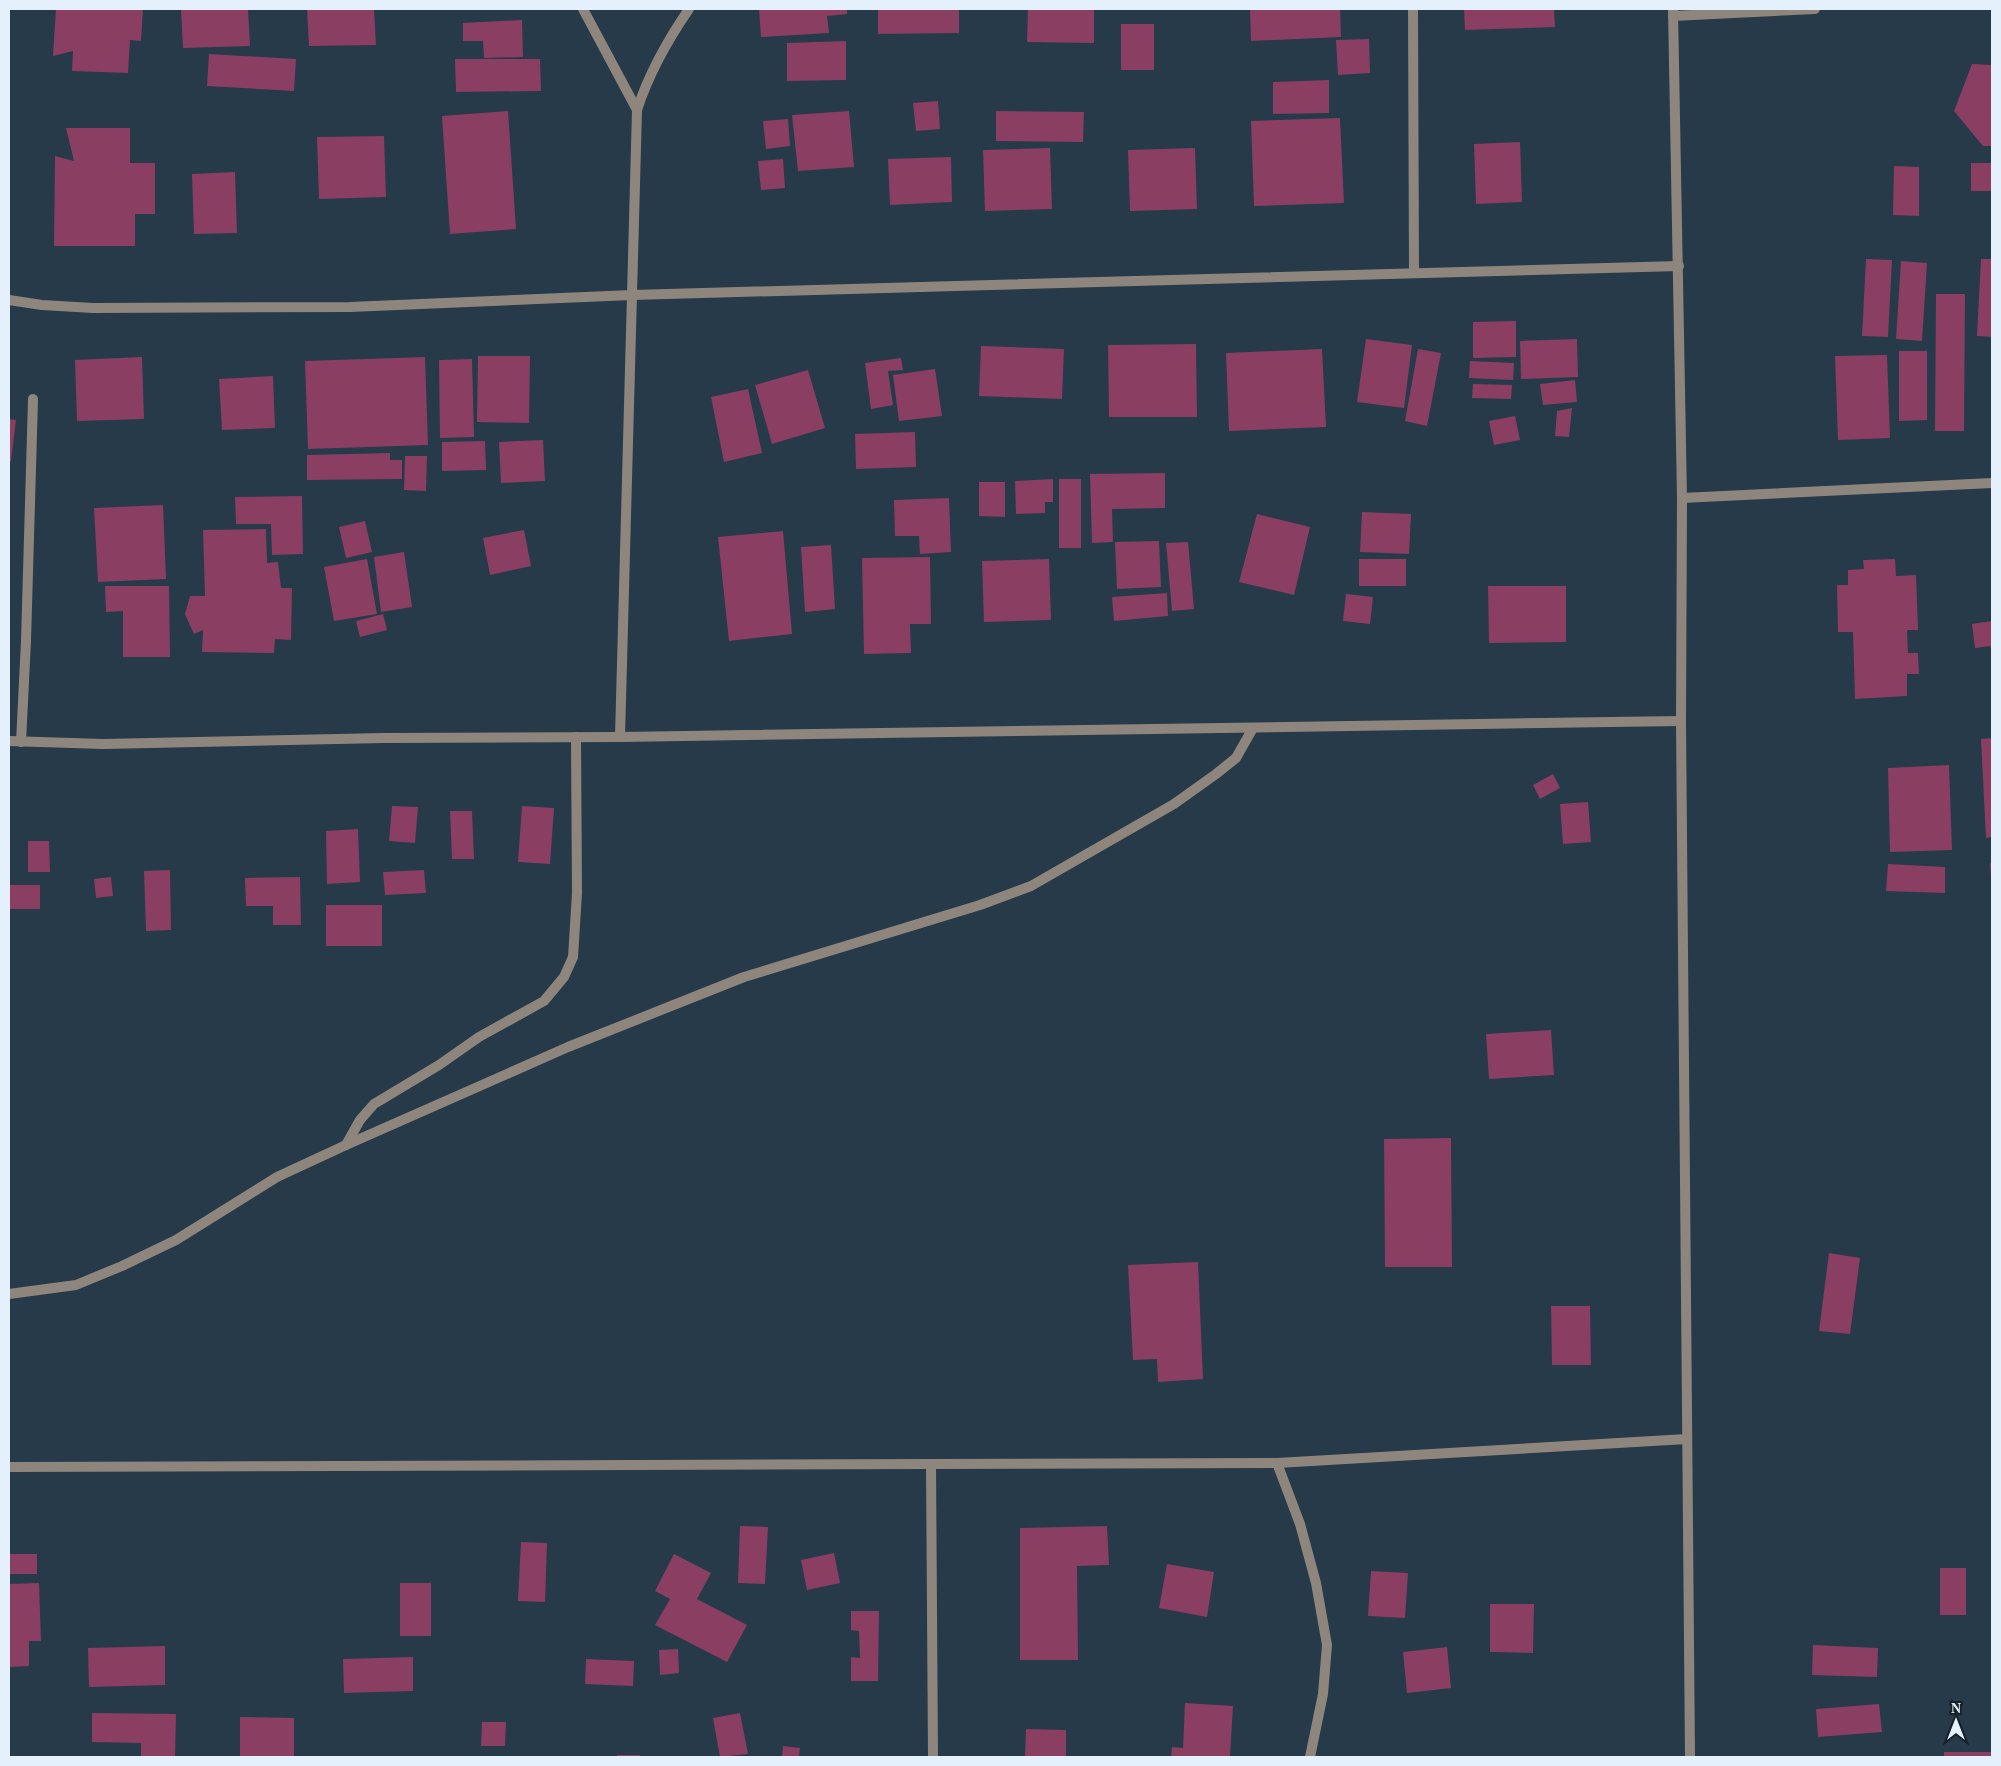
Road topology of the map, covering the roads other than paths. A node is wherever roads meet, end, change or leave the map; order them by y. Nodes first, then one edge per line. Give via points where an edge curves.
1 (583, 9) edge
2 (689, 9) edge
3 (1413, 9) edge
4 (1815, 9) edge
5 (1673, 13) edge
6 (636, 110) junction
7 (1679, 266) junction
8 (1414, 273) junction
9 (632, 296) junction
10 (9, 300) edge
11 (33, 399) dead end
12 (1992, 483) edge
13 (1682, 498) junction
14 (1680, 721) junction
15 (1253, 728) junction
16 (576, 737) junction
17 (620, 737) junction
18 (9, 741) edge
19 (21, 742) junction
20 (346, 1145) junction
21 (9, 1294) edge
22 (1687, 1439) junction
23 (1277, 1463) junction
24 (931, 1464) junction
25 (9, 1468) edge
26 (933, 1757) edge
27 (1310, 1757) edge
28 (1690, 1757) edge

1 - 6 street
2 - 6 street via 659,55
3 - 8 street
4 - 5 street
5 - 7 street
6 - 9 street
7 - 8 street
7 - 13 street
8 - 9 street
9 - 10 street via 350,307 93,308
9 - 17 street
11 - 19 street
12 - 13 street
13 - 14 street
14 - 15 street
14 - 22 street
15 - 17 street
15 - 20 street via 1236,758 1174,804 1031,886 971,908 744,977 568,1047
16 - 17 street
16 - 19 street via 103,744
16 - 20 street via 577,894 573,958 564,977 544,1001 479,1037 374,1104 360,1120
18 - 19 street
20 - 21 street via 277,1178 176,1240 122,1266 76,1285
22 - 23 street
22 - 28 street
23 - 24 street
23 - 27 street via 1300,1524 1316,1583 1327,1645 1323,1694
24 - 25 street
24 - 26 street

